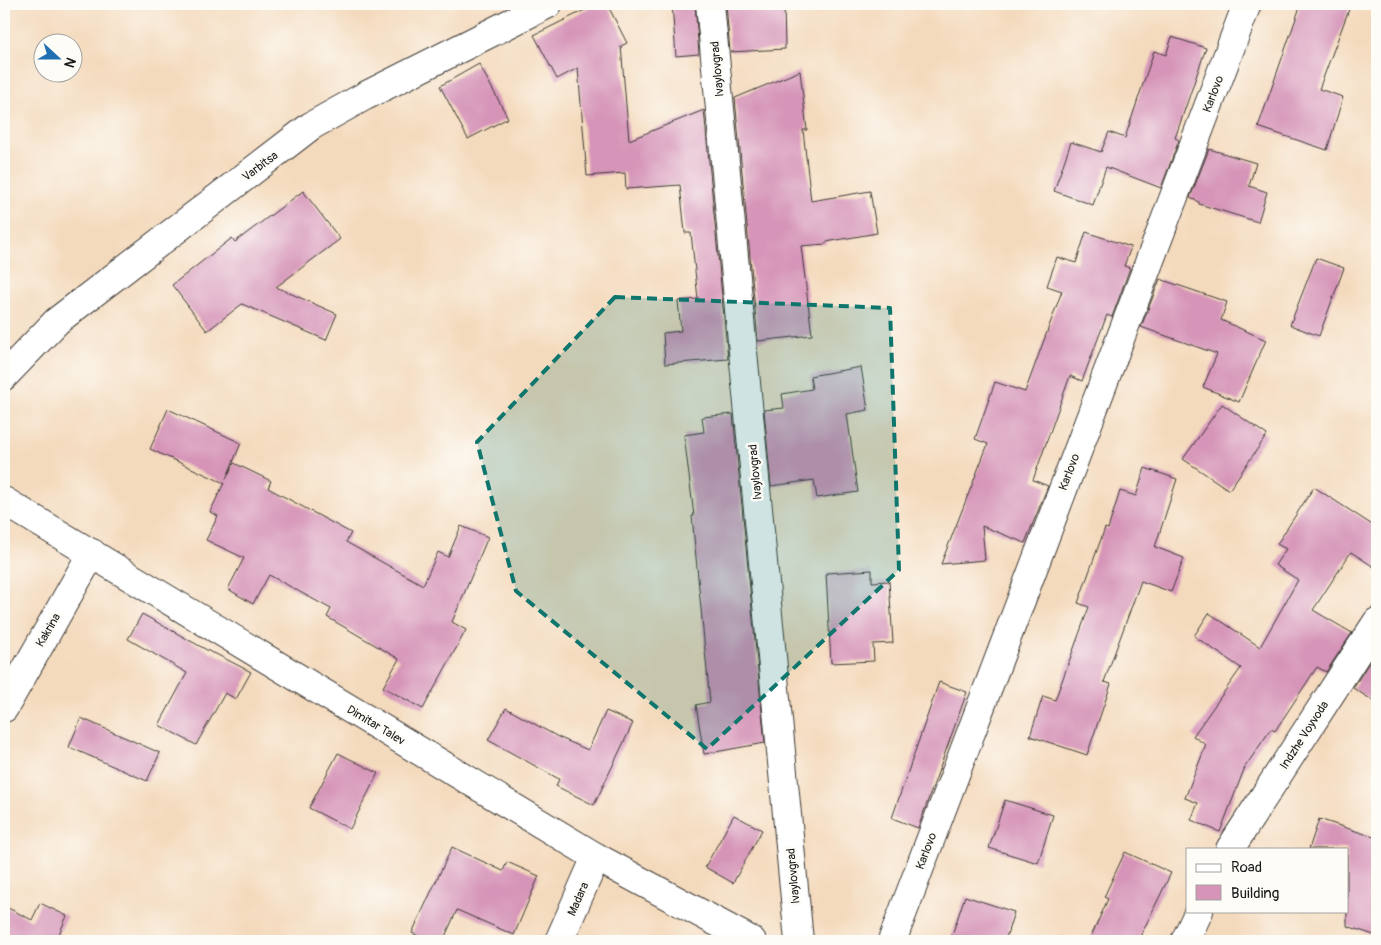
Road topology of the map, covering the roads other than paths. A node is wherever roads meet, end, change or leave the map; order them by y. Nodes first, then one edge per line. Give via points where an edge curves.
1 (548, 4) edge
2 (710, 4) edge
3 (1247, 4) edge
4 (4, 376) edge
5 (4, 501) edge
6 (92, 553) junction
7 (1377, 622) edge
8 (4, 708) edge
9 (1231, 848) edge
10 (596, 857) junction
11 (1199, 912) edge
12 (559, 941) edge
13 (752, 941) edge
14 (799, 941) edge
15 (892, 941) edge
16 (1185, 941) edge

1 - 4 street, Varbitsa via 311,126 57,320
2 - 14 street, Ivaylovgrad
3 - 15 street, Karlovo
5 - 6 street, Dimitar Talev
6 - 8 street, Kakrina
6 - 10 street, Dimitar Talev
7 - 9 street, Indzhe Voyvoda
10 - 12 street, Madara
10 - 13 street, Dimitar Talev
11 - 16 street

